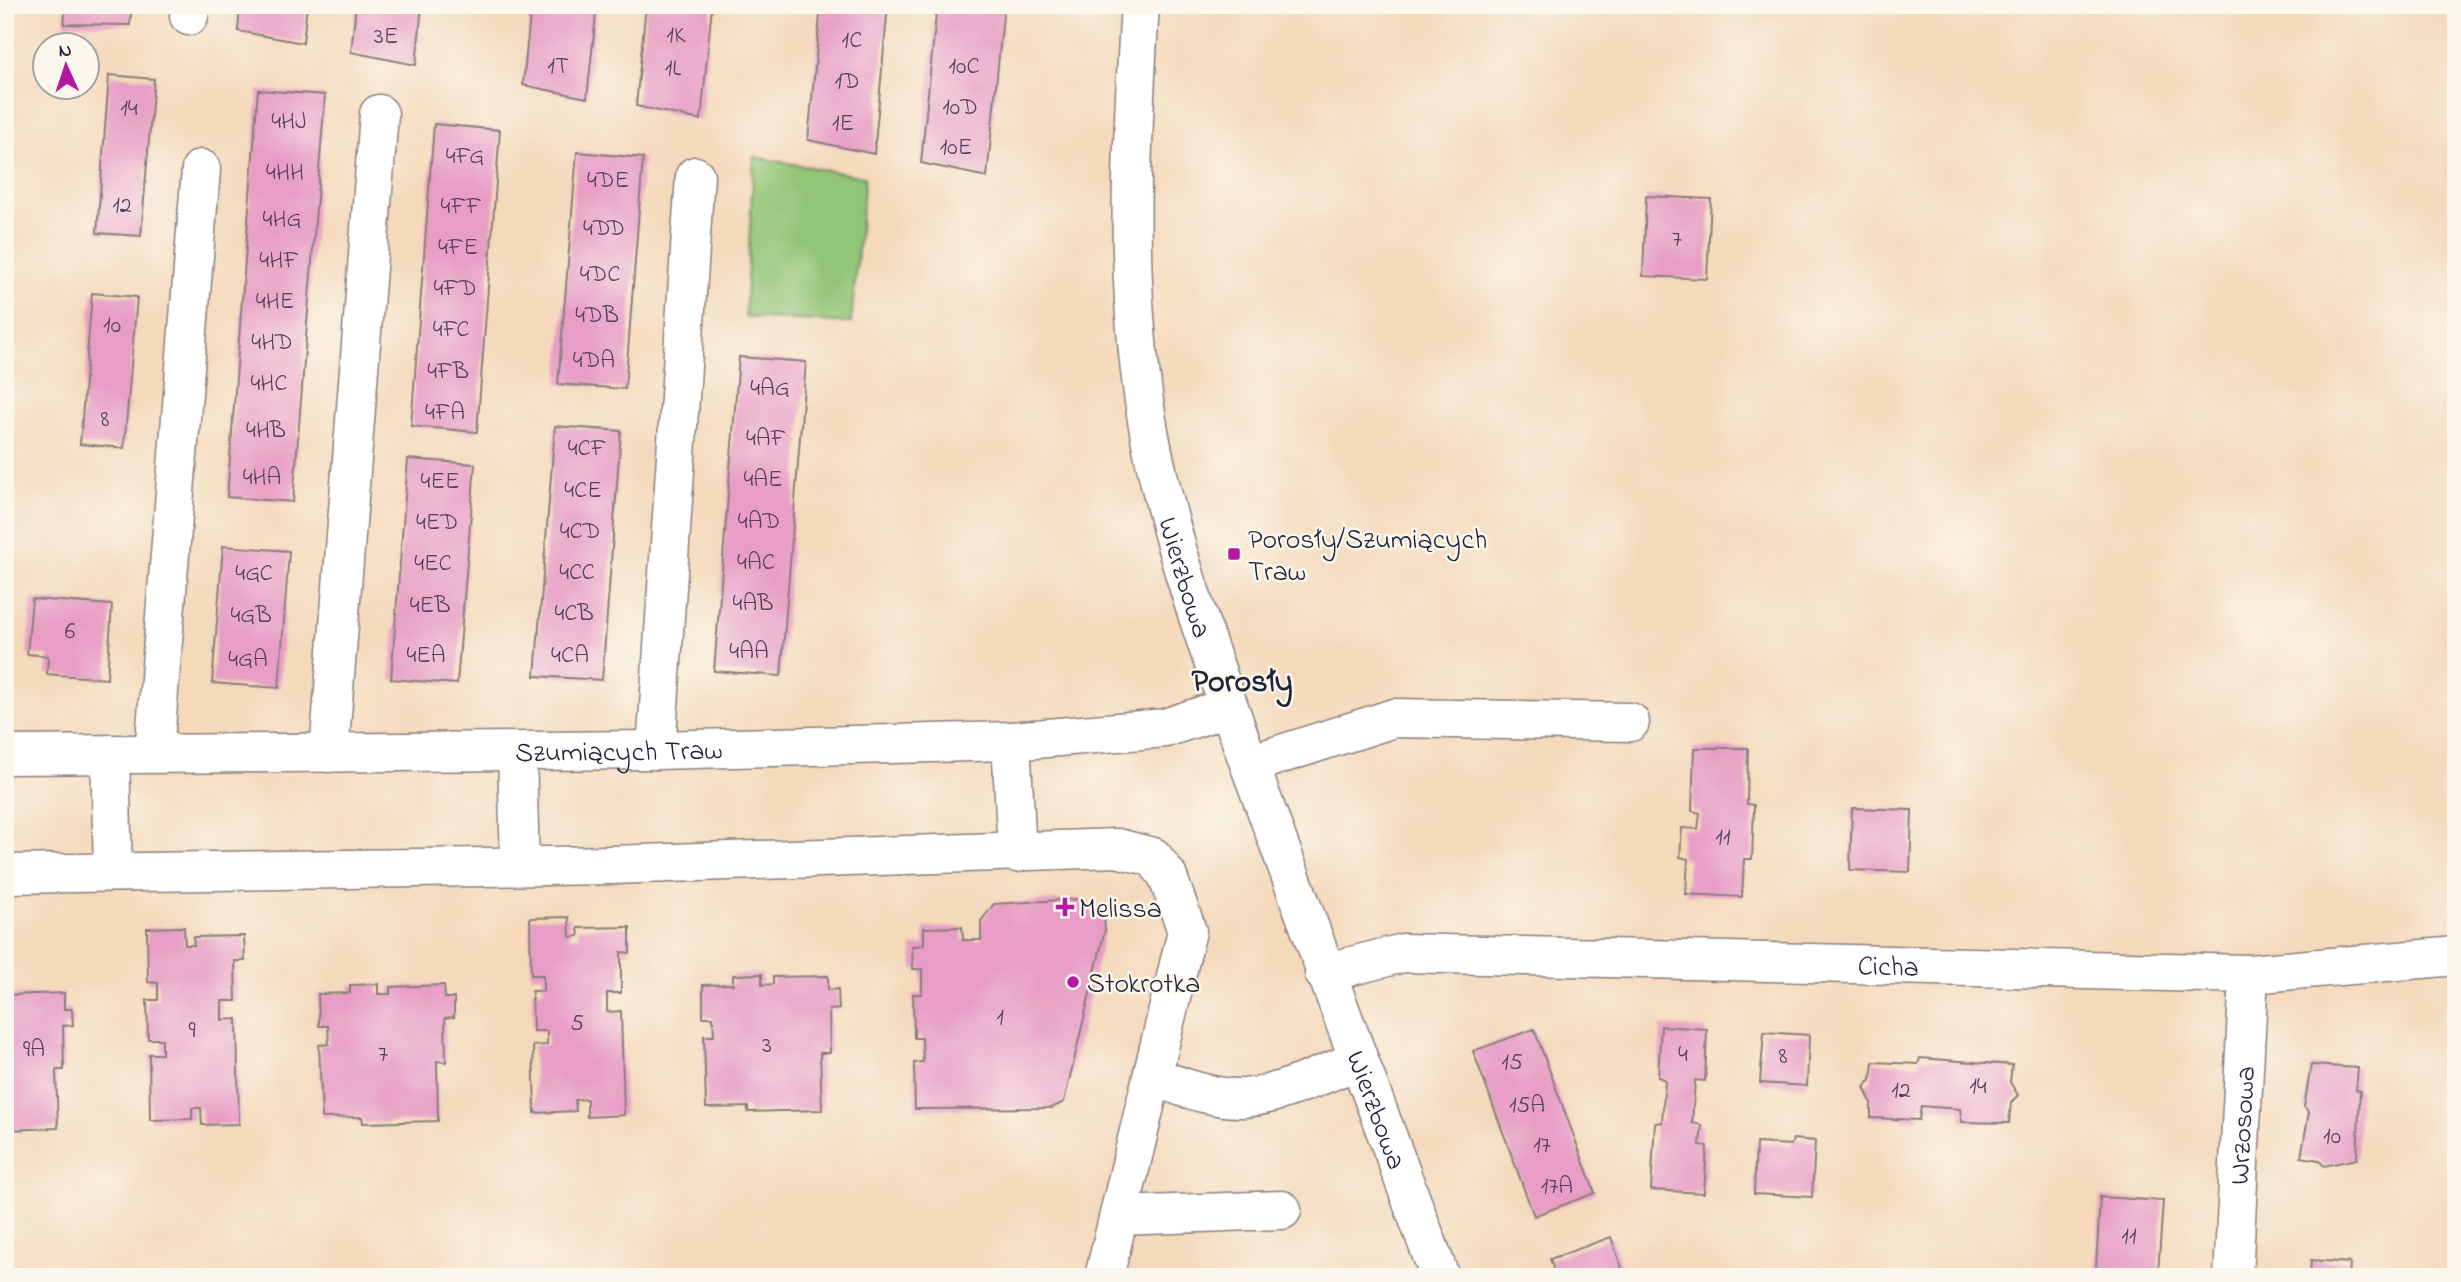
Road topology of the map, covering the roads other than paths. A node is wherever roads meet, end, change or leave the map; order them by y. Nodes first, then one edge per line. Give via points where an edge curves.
1 (1140, 5) edge
2 (379, 114) dead end
3 (201, 169) dead end
4 (695, 176) dead end
5 (1228, 707) junction
6 (1630, 722) dead end
7 (1012, 741) junction
8 (656, 750) junction
9 (517, 752) junction
10 (154, 753) junction
11 (329, 753) junction
12 (110, 754) junction
13 (5, 755) edge
14 (1250, 764) junction
15 (1017, 853) junction
16 (520, 866) junction
17 (113, 871) junction
18 (5, 874) edge
19 (2456, 956) edge
20 (1324, 972) junction
21 (2249, 974) junction
22 (1357, 1061) junction
23 (1154, 1077) junction
24 (1282, 1210) dead end
25 (1120, 1216) junction
26 (1104, 1277) edge
27 (1440, 1277) edge
28 (2233, 1277) edge

1 - 5 street, Wierzbowa via 1130,173 1136,332 1151,440 1173,535
2 - 11 street
3 - 10 street
4 - 8 street
5 - 7 street, Szumiących Traw via 1165,729
5 - 14 street, Wierzbowa
6 - 14 street via 1394,718
7 - 8 street, Szumiących Traw
7 - 15 street
8 - 9 street, Szumiących Traw
9 - 11 street, Szumiących Traw
9 - 16 street
10 - 11 street, Szumiących Traw
10 - 12 street, Szumiących Traw
12 - 13 street, Szumiących Traw
12 - 17 street
14 - 20 street, Wierzbowa
15 - 16 street
15 - 23 street via 1117,848 1153,857 1167,875 1187,931
16 - 17 street
17 - 18 street
19 - 21 street, Cicha
20 - 21 street, Cicha via 1403,953
20 - 22 street, Wierzbowa
21 - 28 street, Wrzosowa
22 - 23 street via 1244,1098 1199,1093
22 - 27 street, Wierzbowa
23 - 25 street
24 - 25 street
25 - 26 street

